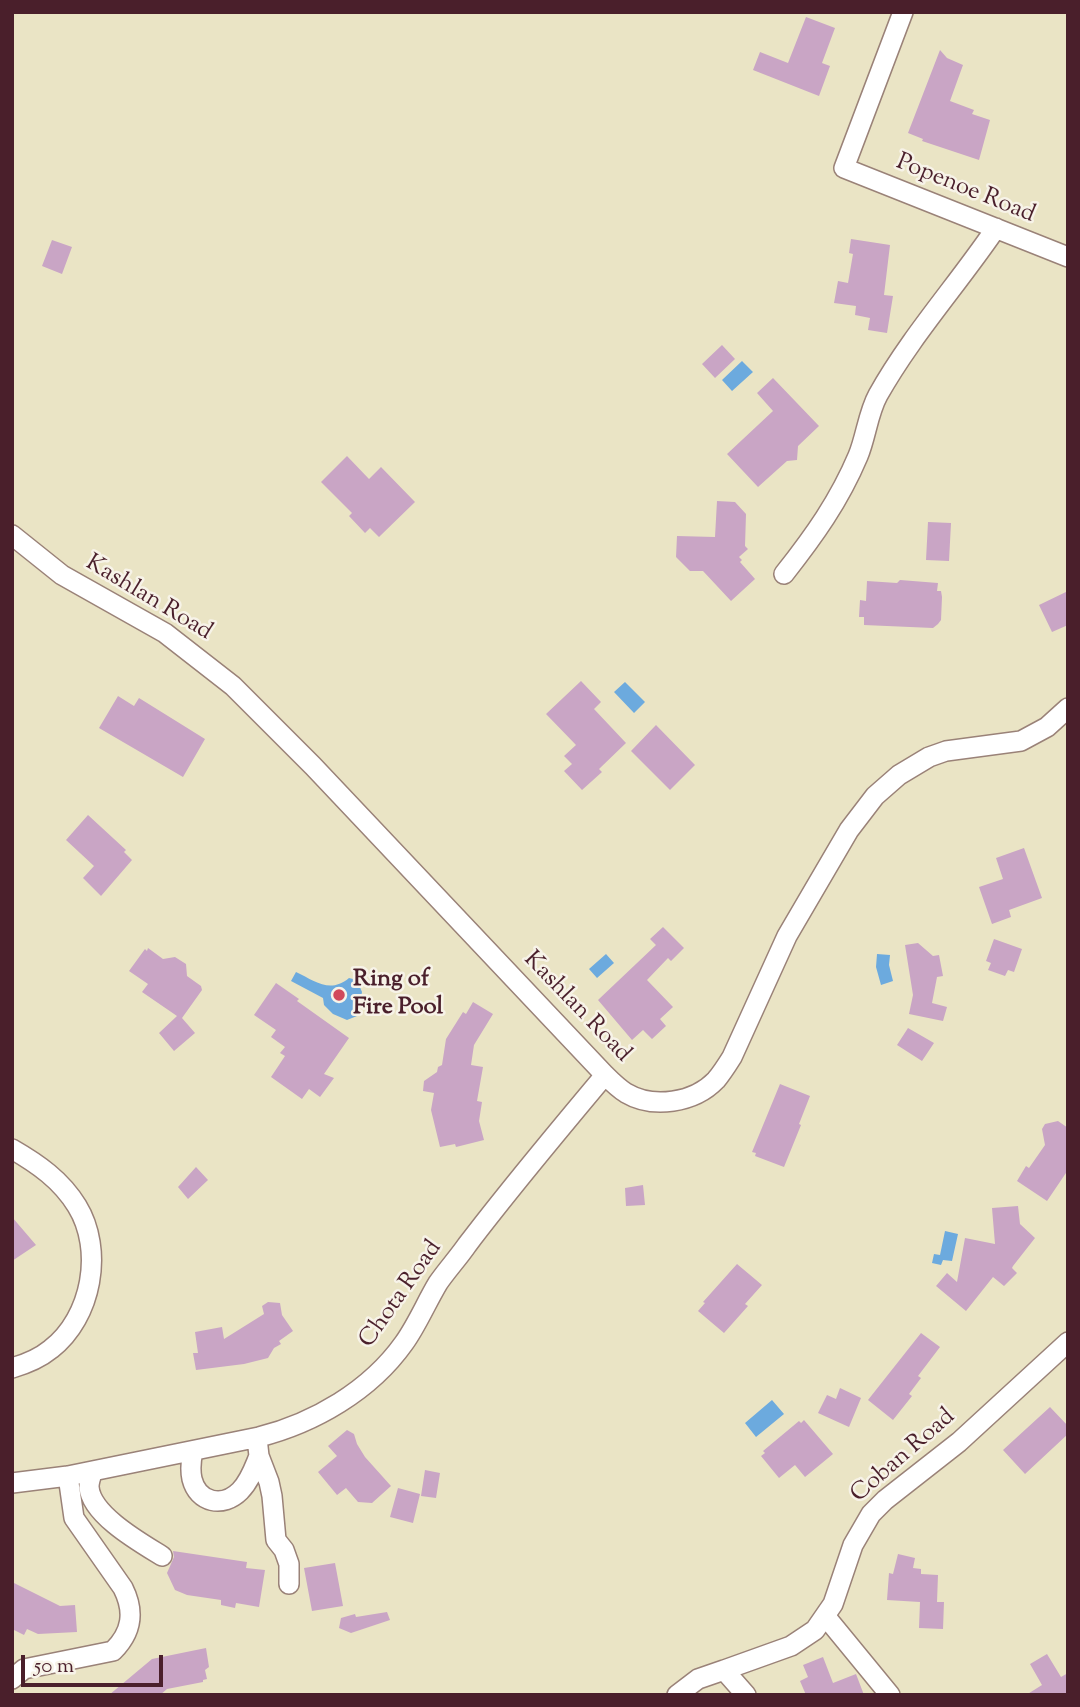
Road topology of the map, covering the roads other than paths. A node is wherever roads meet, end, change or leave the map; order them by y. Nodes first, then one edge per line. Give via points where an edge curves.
1 (903, 12) edge
2 (996, 228) junction
3 (1068, 257) edge
4 (12, 536) edge
5 (784, 574) dead end
6 (1068, 708) edge
7 (605, 1075) junction
8 (12, 1149) edge
9 (1068, 1342) edge
10 (12, 1368) edge
11 (258, 1447) junction
12 (193, 1451) junction
13 (93, 1471) junction
14 (68, 1476) junction
15 (12, 1483) edge
16 (162, 1556) dead end
17 (289, 1584) dead end
18 (826, 1617) junction
19 (724, 1670) junction
20 (12, 1679) edge
21 (677, 1695) edge
22 (746, 1695) edge
23 (890, 1695) edge

1 - 2 street, Popenoe Road via 844,168
2 - 3 street, Popenoe Road
2 - 5 street via 876,398 857,459 827,518
4 - 7 street, Kashlan Road via 62,575 164,634 233,686
6 - 7 street, Kashlan Road via 1021,741 929,757 874,796 787,936 732,1057 716,1080 691,1096 661,1102 625,1093
7 - 11 street, Chota Road via 439,1282 393,1357 340,1402
8 - 10 street via 47,1171 78,1207 92,1261 87,1294 73,1325 52,1349
9 - 18 street, Coban Road via 959,1442 871,1514 853,1545
11 - 12 street, Chota Road
11 - 12 street via 250,1478 232,1497 217,1502 197,1490 192,1477
11 - 17 street via 270,1482 276,1540 289,1564
12 - 13 street, Chota Road
13 - 14 street, Chota Road
13 - 16 street via 89,1491 96,1504 125,1532
14 - 15 street, Chota Road
14 - 20 street via 74,1518 123,1588 132,1612 130,1623 113,1651 24,1669
18 - 19 street, Coban Road via 797,1643
18 - 23 street
19 - 21 street, Coban Road via 698,1679
19 - 22 street

